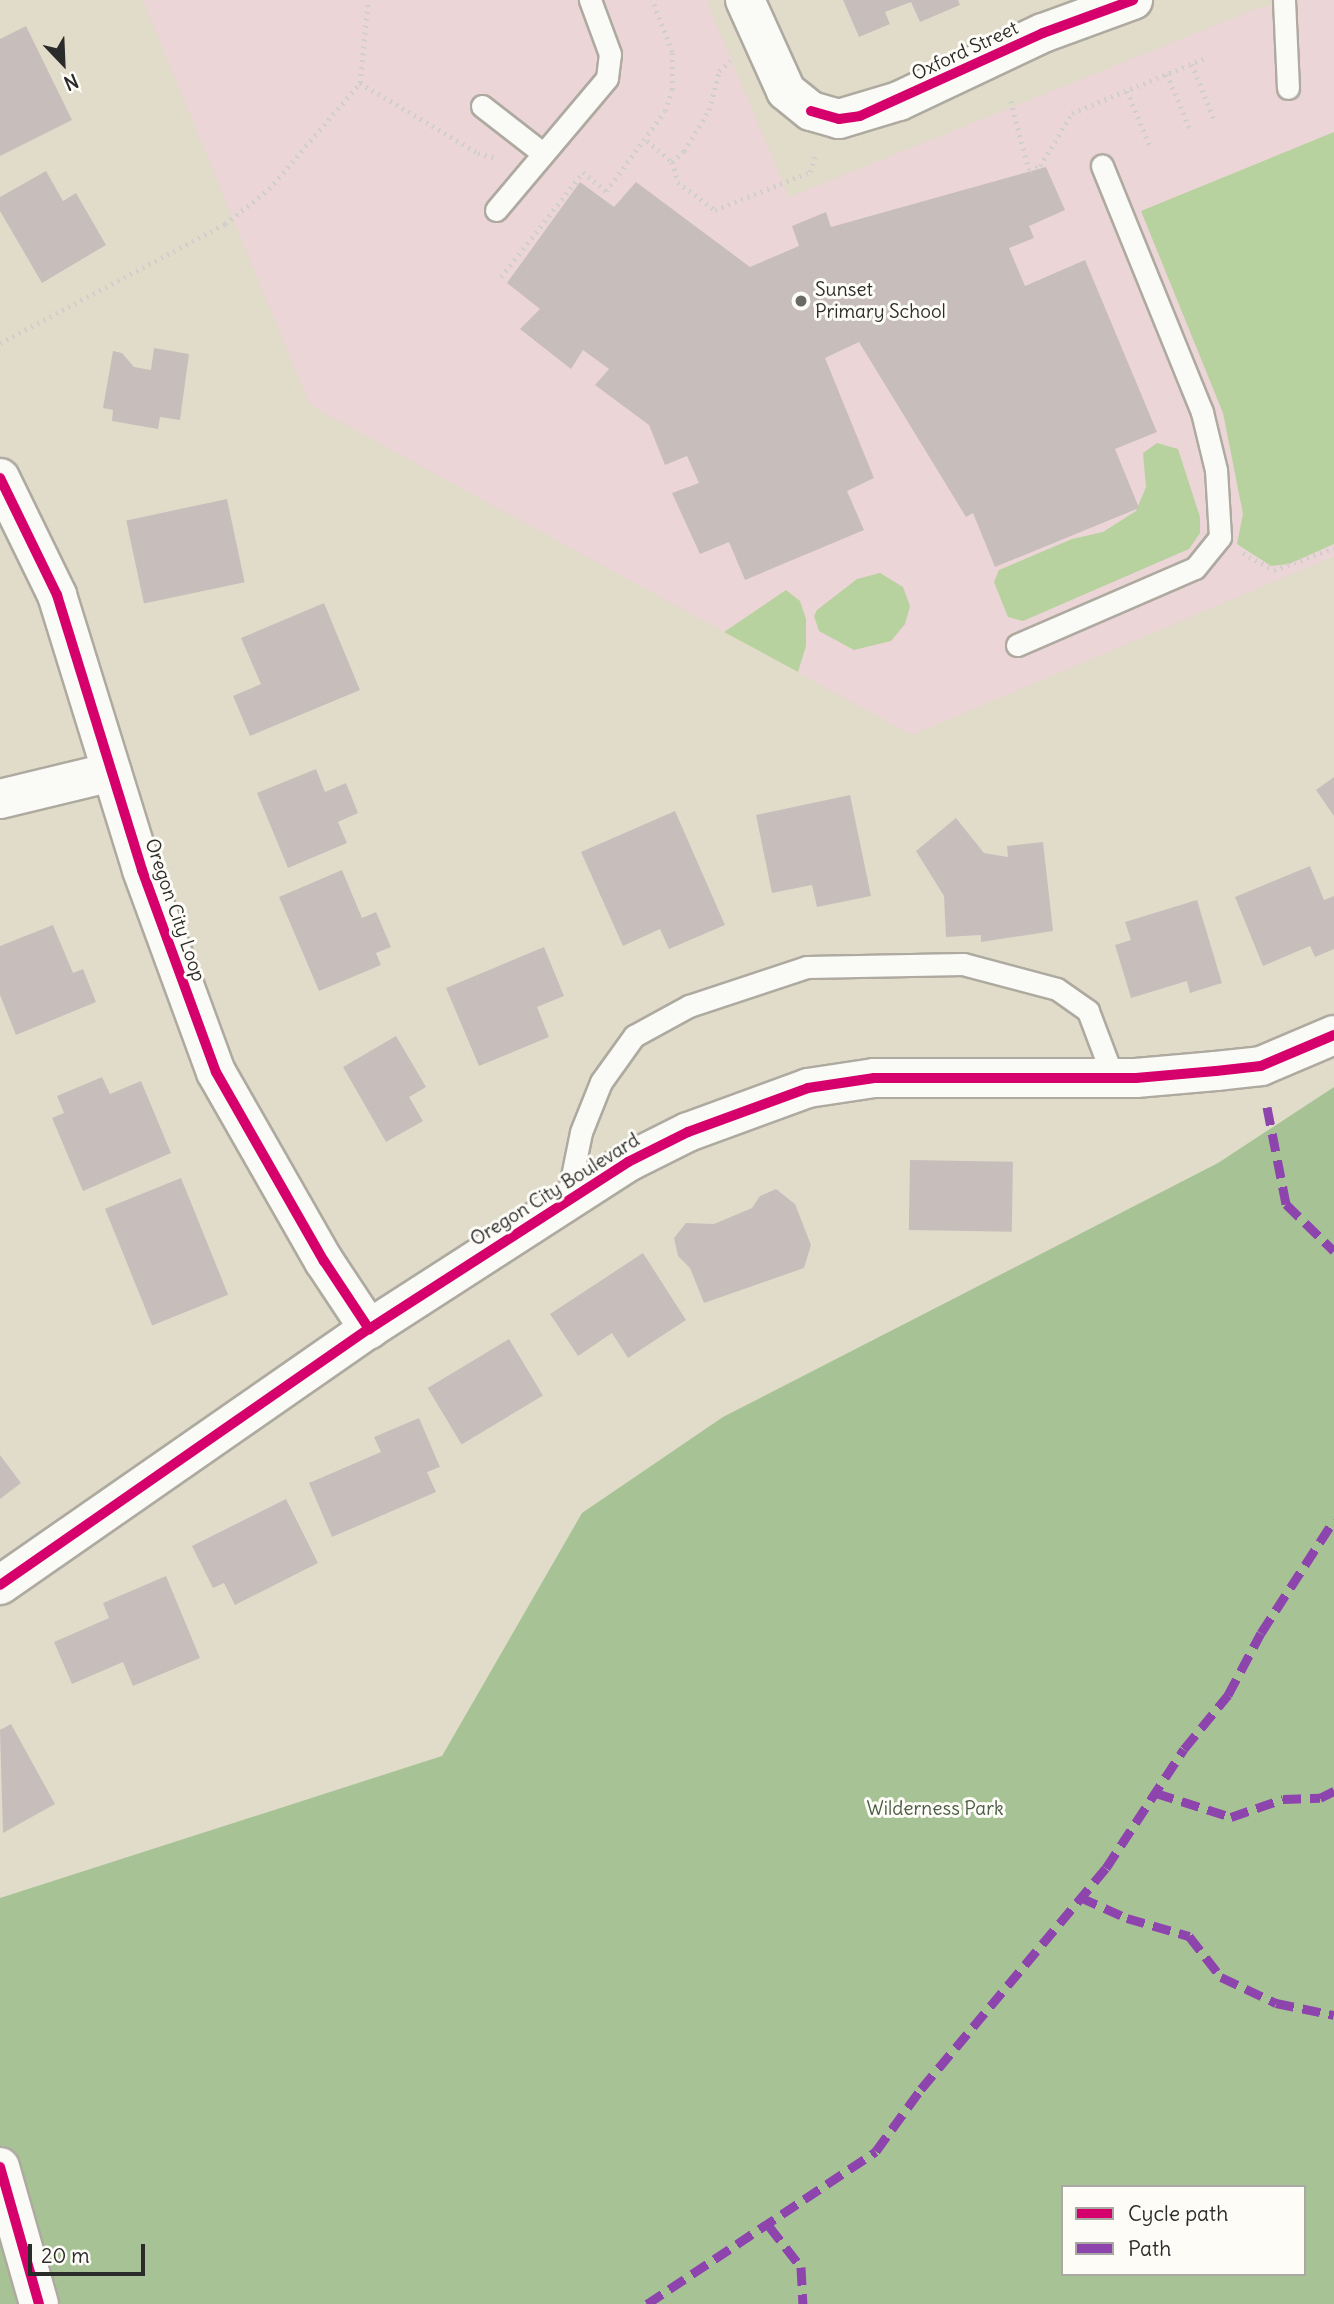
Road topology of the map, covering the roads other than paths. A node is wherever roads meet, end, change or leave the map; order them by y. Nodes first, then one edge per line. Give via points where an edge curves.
1 (590, 0) edge
2 (745, 0) edge
3 (1133, 0) edge
4 (1283, 0) edge
5 (1288, 88) dead end
6 (482, 106) dead end
7 (541, 152) junction
8 (1102, 166) dead end
9 (496, 210) dead end
10 (0, 478) edge
11 (1017, 645) dead end
12 (112, 772) junction
13 (0, 799) edge
14 (1334, 1035) edge
15 (1113, 1077) junction
16 (566, 1202) junction
17 (369, 1329) junction
18 (0, 1585) edge
19 (0, 2167) edge
20 (39, 2304) edge

1 - 7 lane via 610,54 607,78 572,123
2 - 3 street, Oxford Street via 781,83 811,111 839,118 860,116 1043,33
4 - 5 lane
6 - 7 lane
7 - 9 lane
8 - 11 lane via 1202,412 1216,470 1220,537 1195,568
10 - 12 street, Oregon City Loop via 57,595
12 - 13 street
12 - 17 street, Oregon City Loop via 172,959 216,1072 324,1261
14 - 15 street, Oregon City Boulevard via 1261,1066
15 - 16 street, Oregon City Boulevard via 968,1082 874,1078 808,1088 688,1132
15 - 16 lane via 1088,1012 1056,989 963,964 807,967 689,1006 634,1036 596,1094 581,1132
16 - 17 street, Oregon City Boulevard
17 - 18 street, Oregon City Boulevard
19 - 20 street

